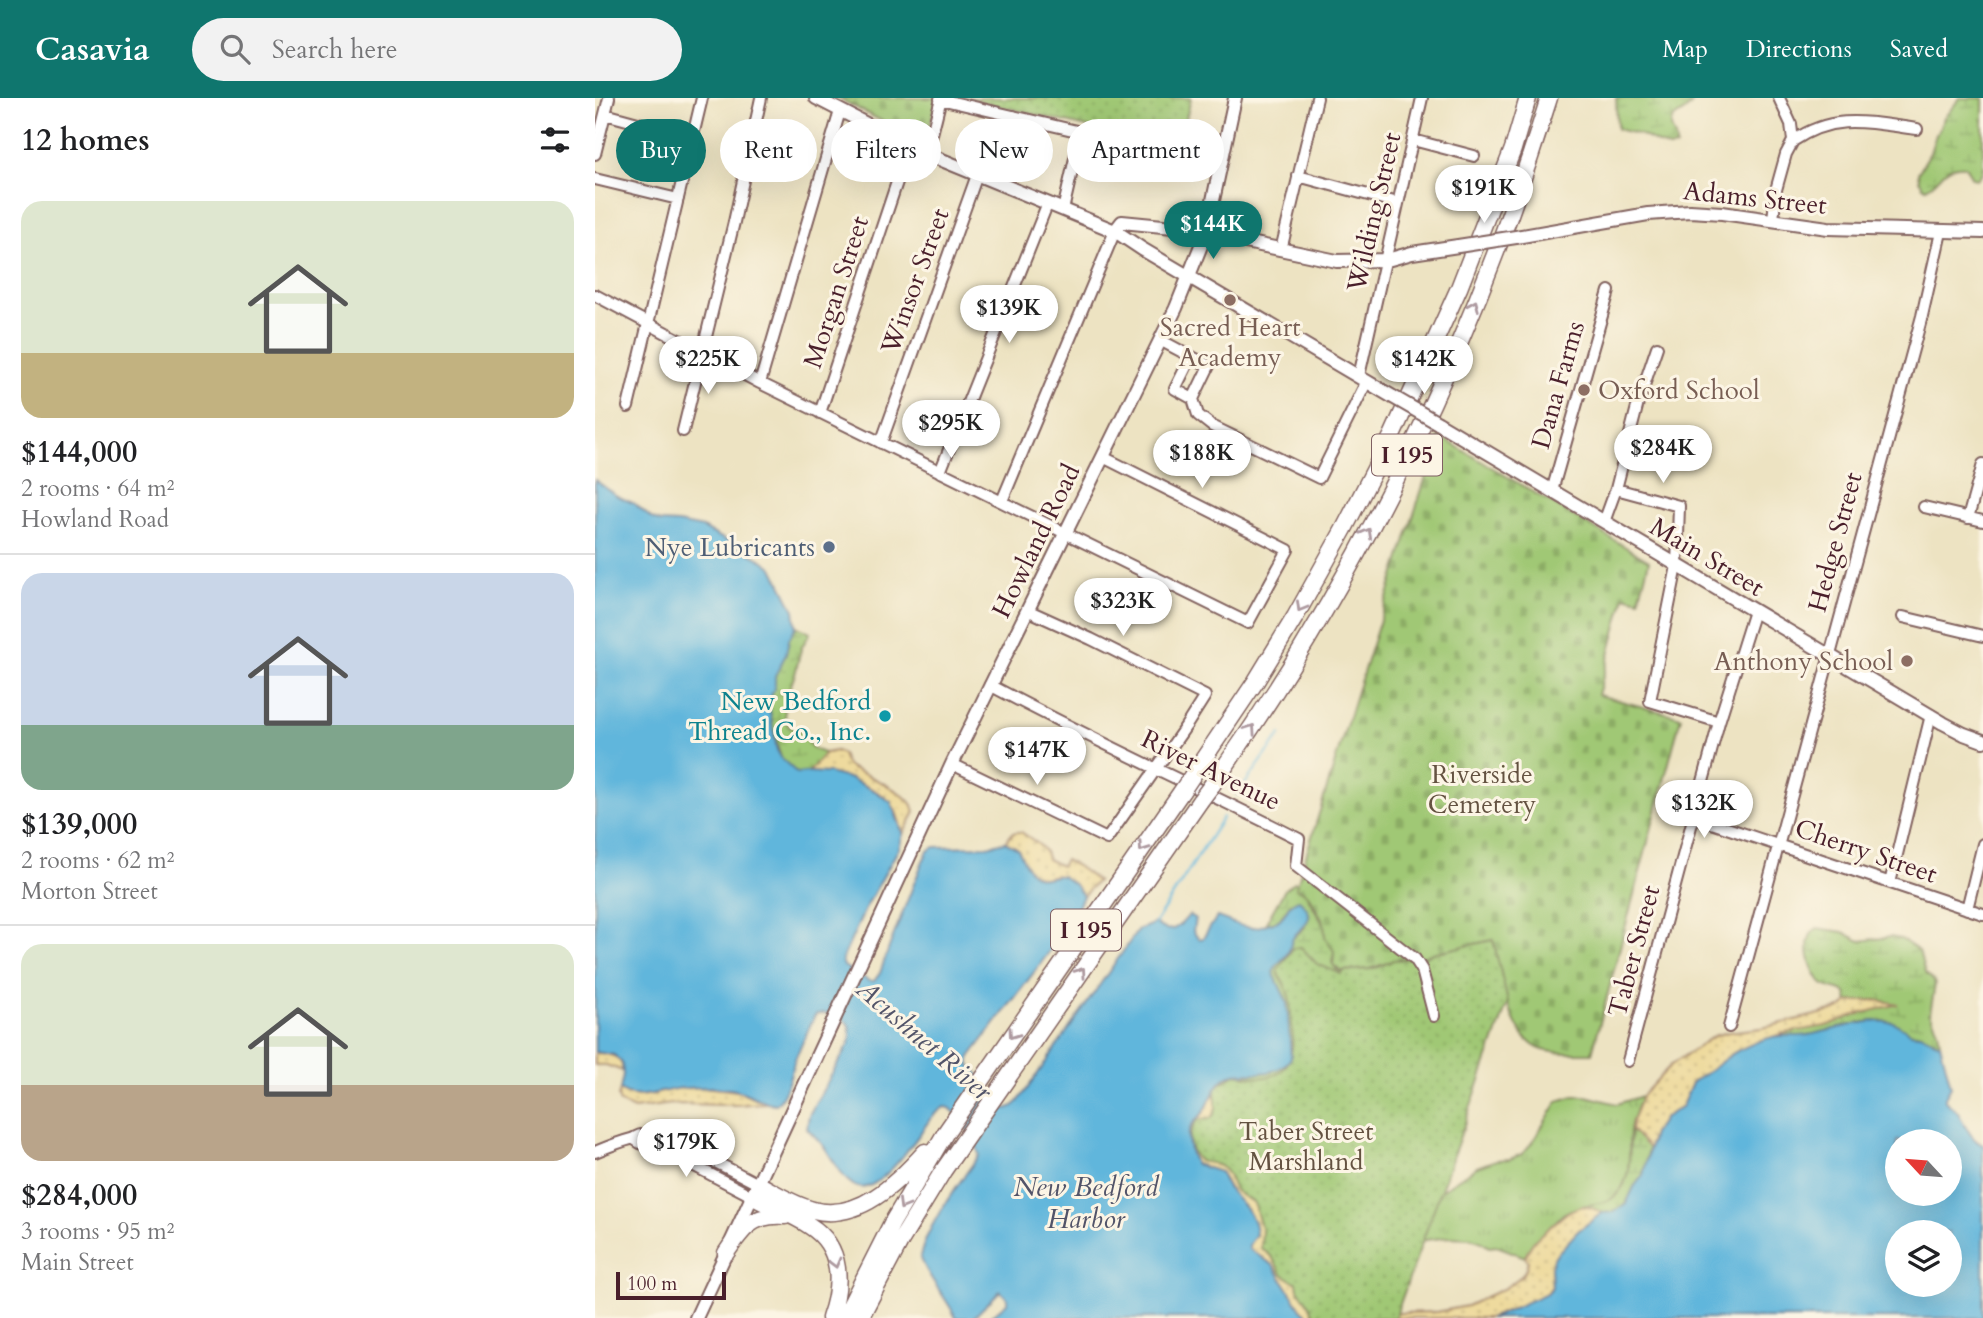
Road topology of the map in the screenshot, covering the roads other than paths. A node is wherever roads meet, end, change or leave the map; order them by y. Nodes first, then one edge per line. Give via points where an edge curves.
1 (608, 98) edge
2 (702, 98) edge
3 (761, 98) edge
4 (816, 98) edge
5 (1235, 98) edge
6 (1317, 98) edge
7 (1422, 98) edge
8 (1528, 98) edge
9 (1549, 98) edge
10 (1779, 98) edge
11 (941, 99) edge
12 (840, 111) junction
13 (605, 114) junction
14 (1014, 116) junction
15 (623, 119) edge
16 (697, 119) edge
17 (856, 119) edge
18 (936, 119) edge
19 (1917, 130) dead end
20 (1413, 140) junction
21 (1793, 141) junction
22 (595, 154) edge
23 (1474, 156) dead end
24 (1298, 176) junction
25 (595, 179) edge
26 (682, 182) edge
27 (897, 182) edge
28 (974, 182) edge
29 (997, 183) joint
30 (678, 199) junction
31 (1398, 203) junction
32 (1047, 205) junction
33 (1063, 210) junction
34 (1773, 220) junction
35 (1115, 231) junction
36 (1941, 232) junction
37 (1983, 232) edge
38 (1206, 233) junction
39 (1281, 250) junction
40 (1387, 260) junction
41 (1189, 276) junction
42 (1609, 291) dead end
43 (595, 295) edge
44 (648, 324) junction
45 (1160, 340) junction
46 (1657, 347) dead end
47 (702, 353) junction
48 (1191, 356) junction
49 (1363, 379) junction
50 (760, 383) junction
51 (1193, 399) junction
52 (628, 407) dead end
53 (820, 412) junction
54 (683, 432) dead end
55 (881, 443) junction
56 (1103, 457) junction
57 (1983, 464) edge
58 (940, 472) junction
59 (1616, 489) junction
60 (1552, 491) junction
61 (1002, 502) junction
62 (1924, 507) dead end
63 (1968, 517) junction
64 (1983, 521) edge
65 (1604, 522) junction
66 (1065, 532) junction
67 (1677, 566) junction
68 (1027, 610) junction
69 (1754, 611) junction
70 (1903, 617) dead end
71 (1983, 636) edge
72 (1829, 655) junction
73 (990, 685) junction
74 (1931, 715) junction
75 (1719, 722) junction
76 (1983, 741) edge
77 (952, 764) junction
78 (1156, 768) junction
79 (1694, 817) junction
80 (1983, 844) edge
81 (1778, 845) junction
82 (1889, 884) junction
83 (1967, 909) junction
84 (1983, 914) edge
85 (1434, 1016) dead end
86 (1729, 1027) dead end
87 (1628, 1060) dead end
88 (950, 1125) junction
89 (595, 1152) edge
90 (755, 1190) junction
91 (929, 1194) junction
92 (801, 1221) junction
93 (726, 1253) junction
94 (696, 1318) edge
95 (830, 1318) edge
96 (844, 1318) edge
97 (860, 1318) edge
98 (873, 1318) edge

1 - 13 street
2 - 16 street
3 - 47 street
4 - 12 main road, Main Street
5 - 38 main road, Howland Road
6 - 24 street
7 - 20 street, Wilding Street
8 -> 88 highway, I 195, bridge via 1513,149 1421,375 1290,626 1182,791
91 -> 9 highway, I 195, bridge via 1251,729 1352,560 1435,396 1482,286
10 - 21 street
11 - 14 street
11 - 18 street
12 - 17 main road, Main Street
12 - 50 street
13 - 15 street
13 - 22 street
14 - 29 street
14 - 33 street via 1081,132
19 - 21 street via 1837,122
20 - 23 street
20 - 31 street, Wilding Street
21 - 34 street via 1776,190
24 - 31 street
24 - 39 street
25 - 30 street
26 - 30 street
27 - 53 street, Morgan Street
28 - 55 street, Winsor Street
29 - 32 main road, Main Street
30 - 44 street
31 - 40 street, Wilding Street
32 - 33 main road, Main Street
32 - 58 street
33 - 35 main road, Main Street
34 - 36 main road, Adams Street via 1828,228
34 - 40 main road, Adams Street, bridge via 1712,212 1648,214
35 - 38 main road, Adams Street via 1122,222 1134,222
35 - 41 main road, Main Street
35 - 61 street
36 - 37 main road, Adams Street
36 - 72 street, Hedge Street
38 - 39 main road, Adams Street
38 - 41 main road, Howland Road
39 - 40 main road, Adams Street via 1336,261
40 - 49 street, Wilding Street
41 - 45 main road, Howland Road
41 - 49 main road, Main Street
42 - 60 street, Dana Farms
43 - 44 street
44 - 47 street
44 - 52 street
45 - 48 street
45 - 56 main road, Howland Road
46 - 59 street
47 - 50 street
47 - 54 street
48 - 51 street via 1209,366
48 - 51 street via 1175,389
49 - 51 street, Wilding Street via 1319,478 1212,426 1198,415
49 - 60 main road, Main Street, bridge
50 - 53 street
53 - 55 street
55 - 58 street
56 - 66 main road, Howland Road
56 - 66 street via 1288,550 1248,623
57 - 63 street
58 - 61 street
59 - 65 street
59 - 67 street via 1679,506
60 - 65 main road, Main Street
61 - 66 street
62 - 63 street
63 - 64 street
65 - 67 main road, Main Street
66 - 68 main road, Howland Road
67 - 69 main road, Main Street
67 - 75 street via 1650,701
68 - 73 main road, Howland Road
68 - 78 street via 1205,696
69 - 72 main road, Main Street
69 - 75 street, Taber Street
70 - 71 street
72 - 74 main road, Main Street
72 - 81 street, Hedge Street
73 - 77 main road, Howland Road
73 - 78 street, River Avenue
74 - 76 main road, Main Street
74 - 82 street
75 - 79 street, Taber Street
77 - 78 street via 1107,839
77 - 90 main road, Howland Road
78 - 85 street, River Avenue via 1299,839 1296,866 1415,959
79 - 81 street, Cherry Street
79 - 87 street, Taber Street
80 - 83 street
81 - 82 street, Cherry Street
81 - 86 street, Hedge Street
82 - 83 street, Cherry Street
83 - 84 street, Cherry Street
88 - 90 highway via 897,1180 856,1206 816,1210
88 -> 96 highway, I 195 via 892,1223
89 - 90 street via 634,1139
90 - 92 highway
90 - 93 main road, Howland Road
91 - 97 highway, I 195
91 - 98 highway
92 - 93 highway via 778,1216 756,1219
92 -> 95 highway via 821,1235 835,1258 838,1287
93 - 94 main road, Howland Road

